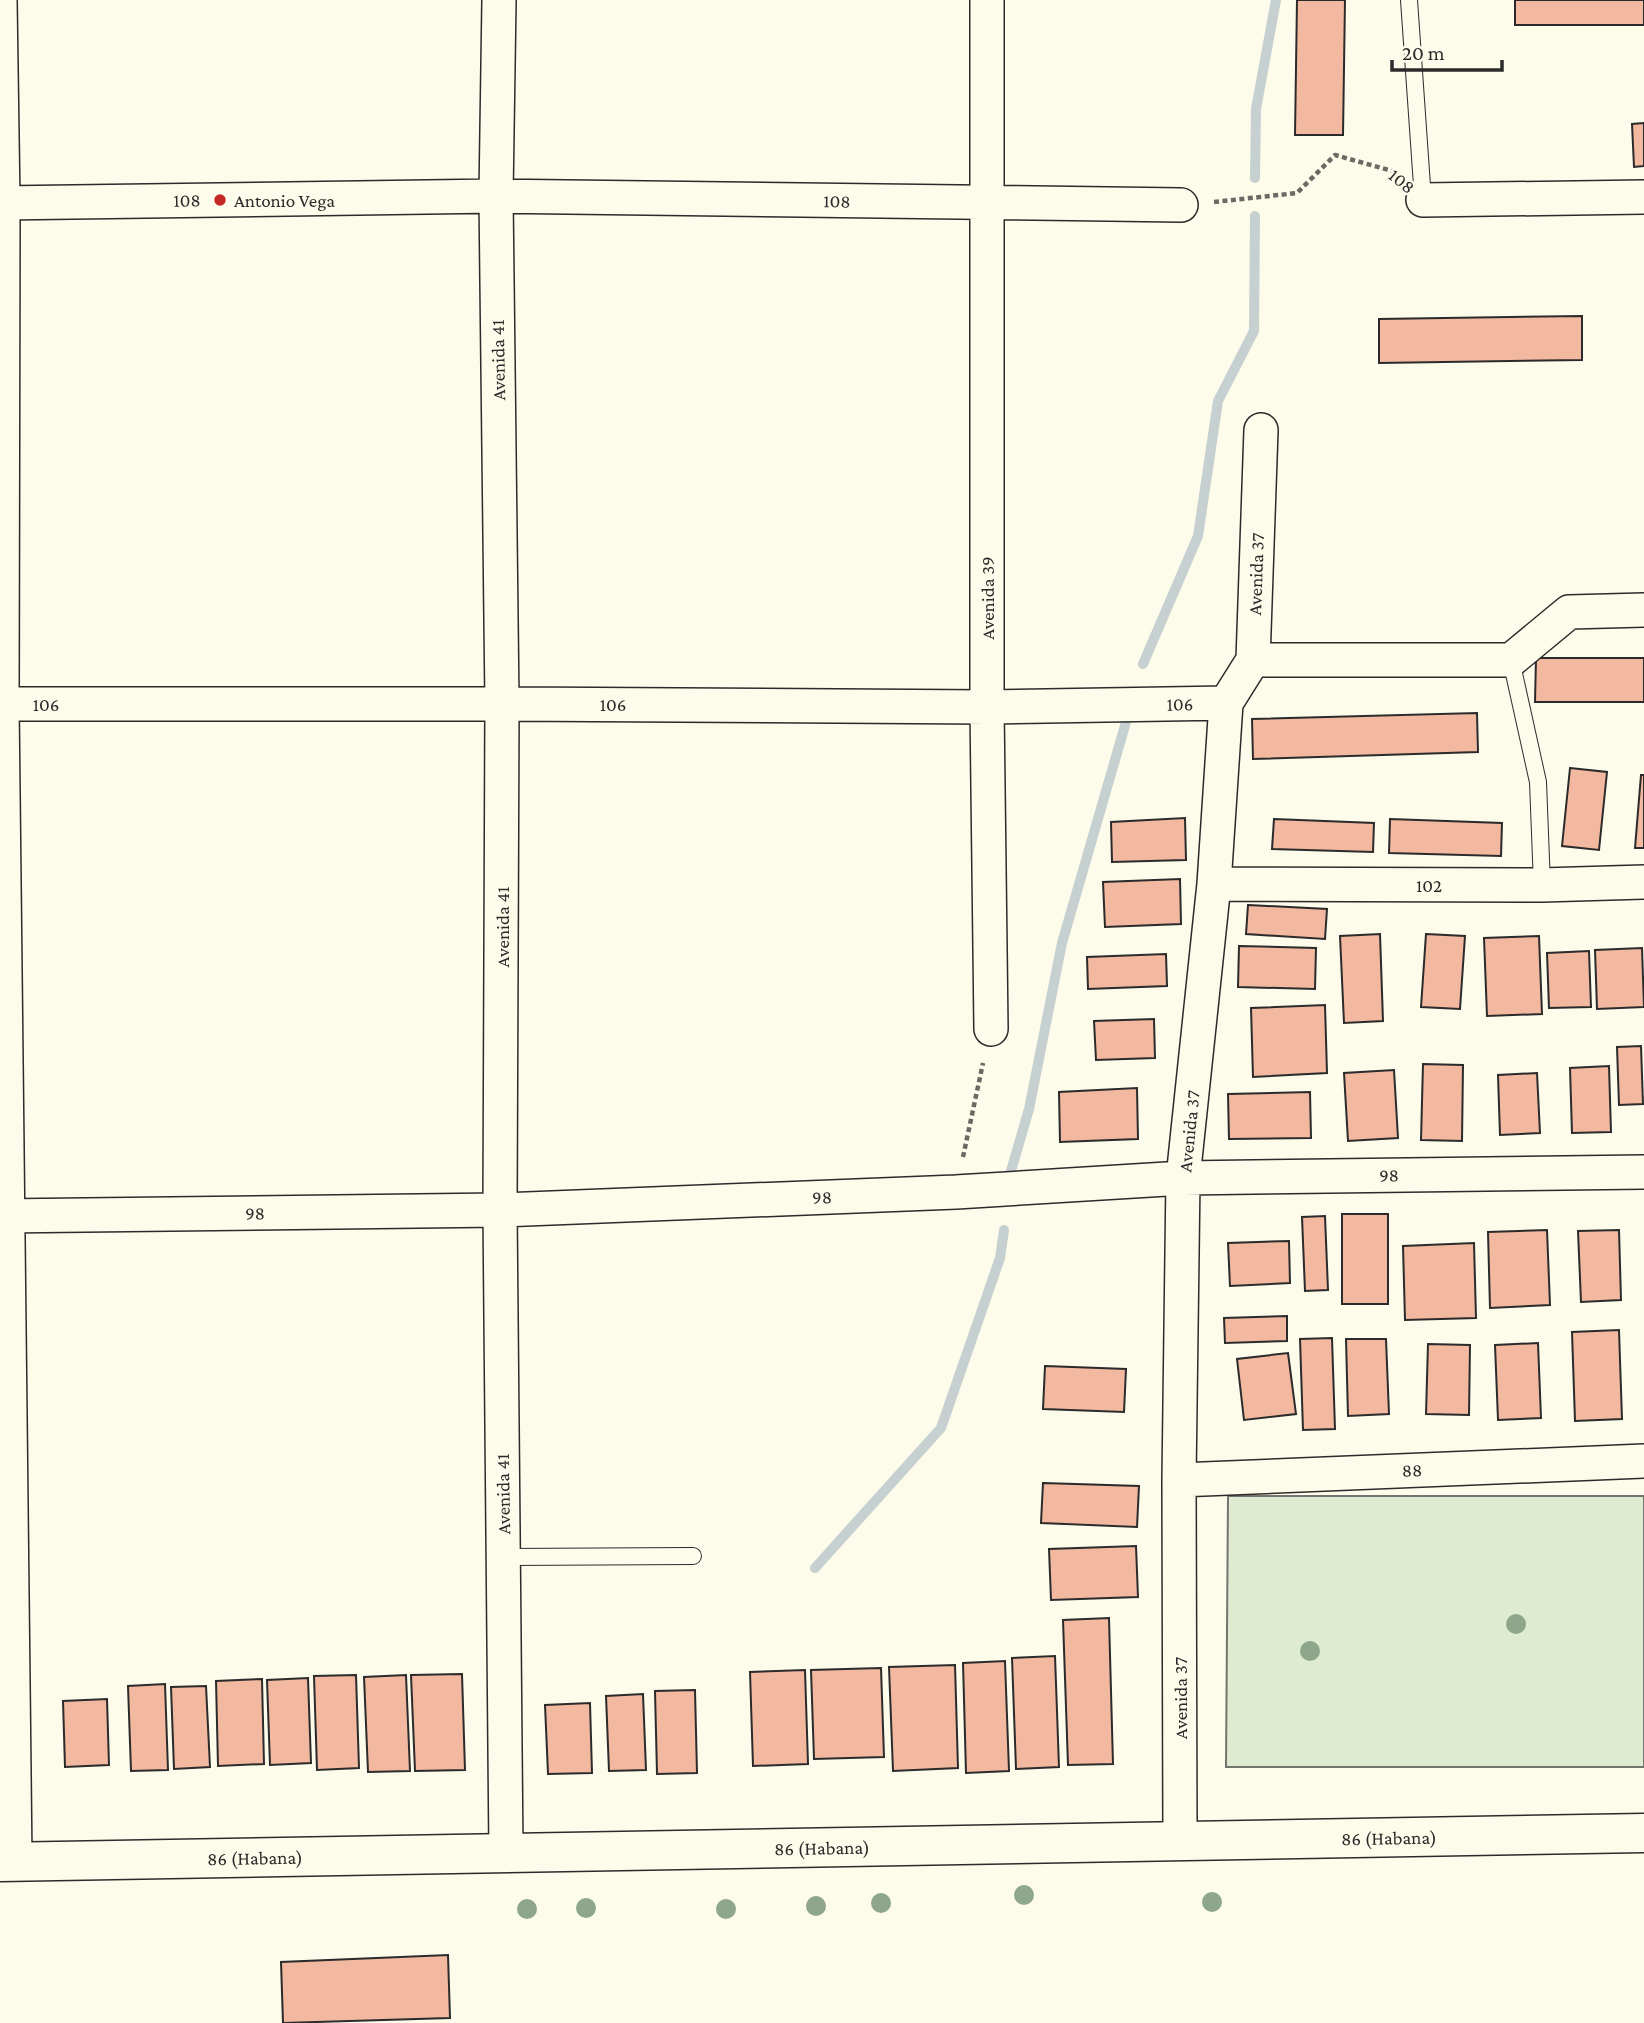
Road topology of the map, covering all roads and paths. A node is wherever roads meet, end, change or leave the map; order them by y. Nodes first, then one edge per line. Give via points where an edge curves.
1 (0, 0) edge
2 (499, 0) edge
3 (988, 0) edge
4 (1409, 0) edge
5 (496, 196) junction
6 (1644, 197) edge
7 (1423, 200) junction
8 (1, 203) edge
9 (989, 204) junction
10 (1181, 205) joint
11 (1261, 430) dead end
12 (1644, 610) edge
13 (1253, 660) junction
14 (1511, 660) junction
15 (1226, 703) junction
16 (1, 704) edge
17 (502, 704) junction
18 (987, 707) junction
19 (1644, 882) edge
20 (1214, 884) junction
21 (1542, 885) junction
22 (990, 1029) joint
23 (1644, 1172) edge
24 (1184, 1178) junction
25 (956, 1192) junction
26 (500, 1210) junction
27 (4, 1216) edge
28 (1644, 1461) edge
29 (1179, 1480) junction
30 (693, 1556) dead end
31 (503, 1557) junction
32 (1644, 1833) edge
33 (1180, 1842) junction
34 (506, 1854) junction
35 (7, 1862) edge

1 - 8 street
2 - 5 street, Avenida 41
3 - 9 street, Avenida 39
4 - 7 lane
5 - 8 street, 108
5 - 9 street, 108
5 - 17 street, Avenida 41
6 - 7 street, 108
7 - 10 path, 108 via 1393,170 1335,155 1297,193
8 - 16 street
9 - 10 street, 108
9 - 18 street, Avenida 39
11 - 13 street, Avenida 37
12 - 14 street via 1569,612
13 - 14 street
13 - 15 street, Avenida 37
14 - 21 lane via 1538,782
15 - 18 street, 106
15 - 20 street, Avenida 37
16 - 17 street, 106
16 - 27 street
17 - 18 street, 106
17 - 26 street, Avenida 41
18 - 22 street, Avenida 39
19 - 21 street, 102
20 - 21 street, 102
20 - 24 street, Avenida 37
22 - 25 path
23 - 24 street, 98
24 - 25 street, 98
24 - 29 street, Avenida 37
25 - 26 street, 98
26 - 27 street, 98
26 - 31 street, Avenida 41
27 - 35 street
28 - 29 street, 88
29 - 33 street, Avenida 37
30 - 31 lane
31 - 34 street, Avenida 41
32 - 33 main road, 86 (Habana)
33 - 34 main road, 86 (Habana)
34 - 35 main road, 86 (Habana)

